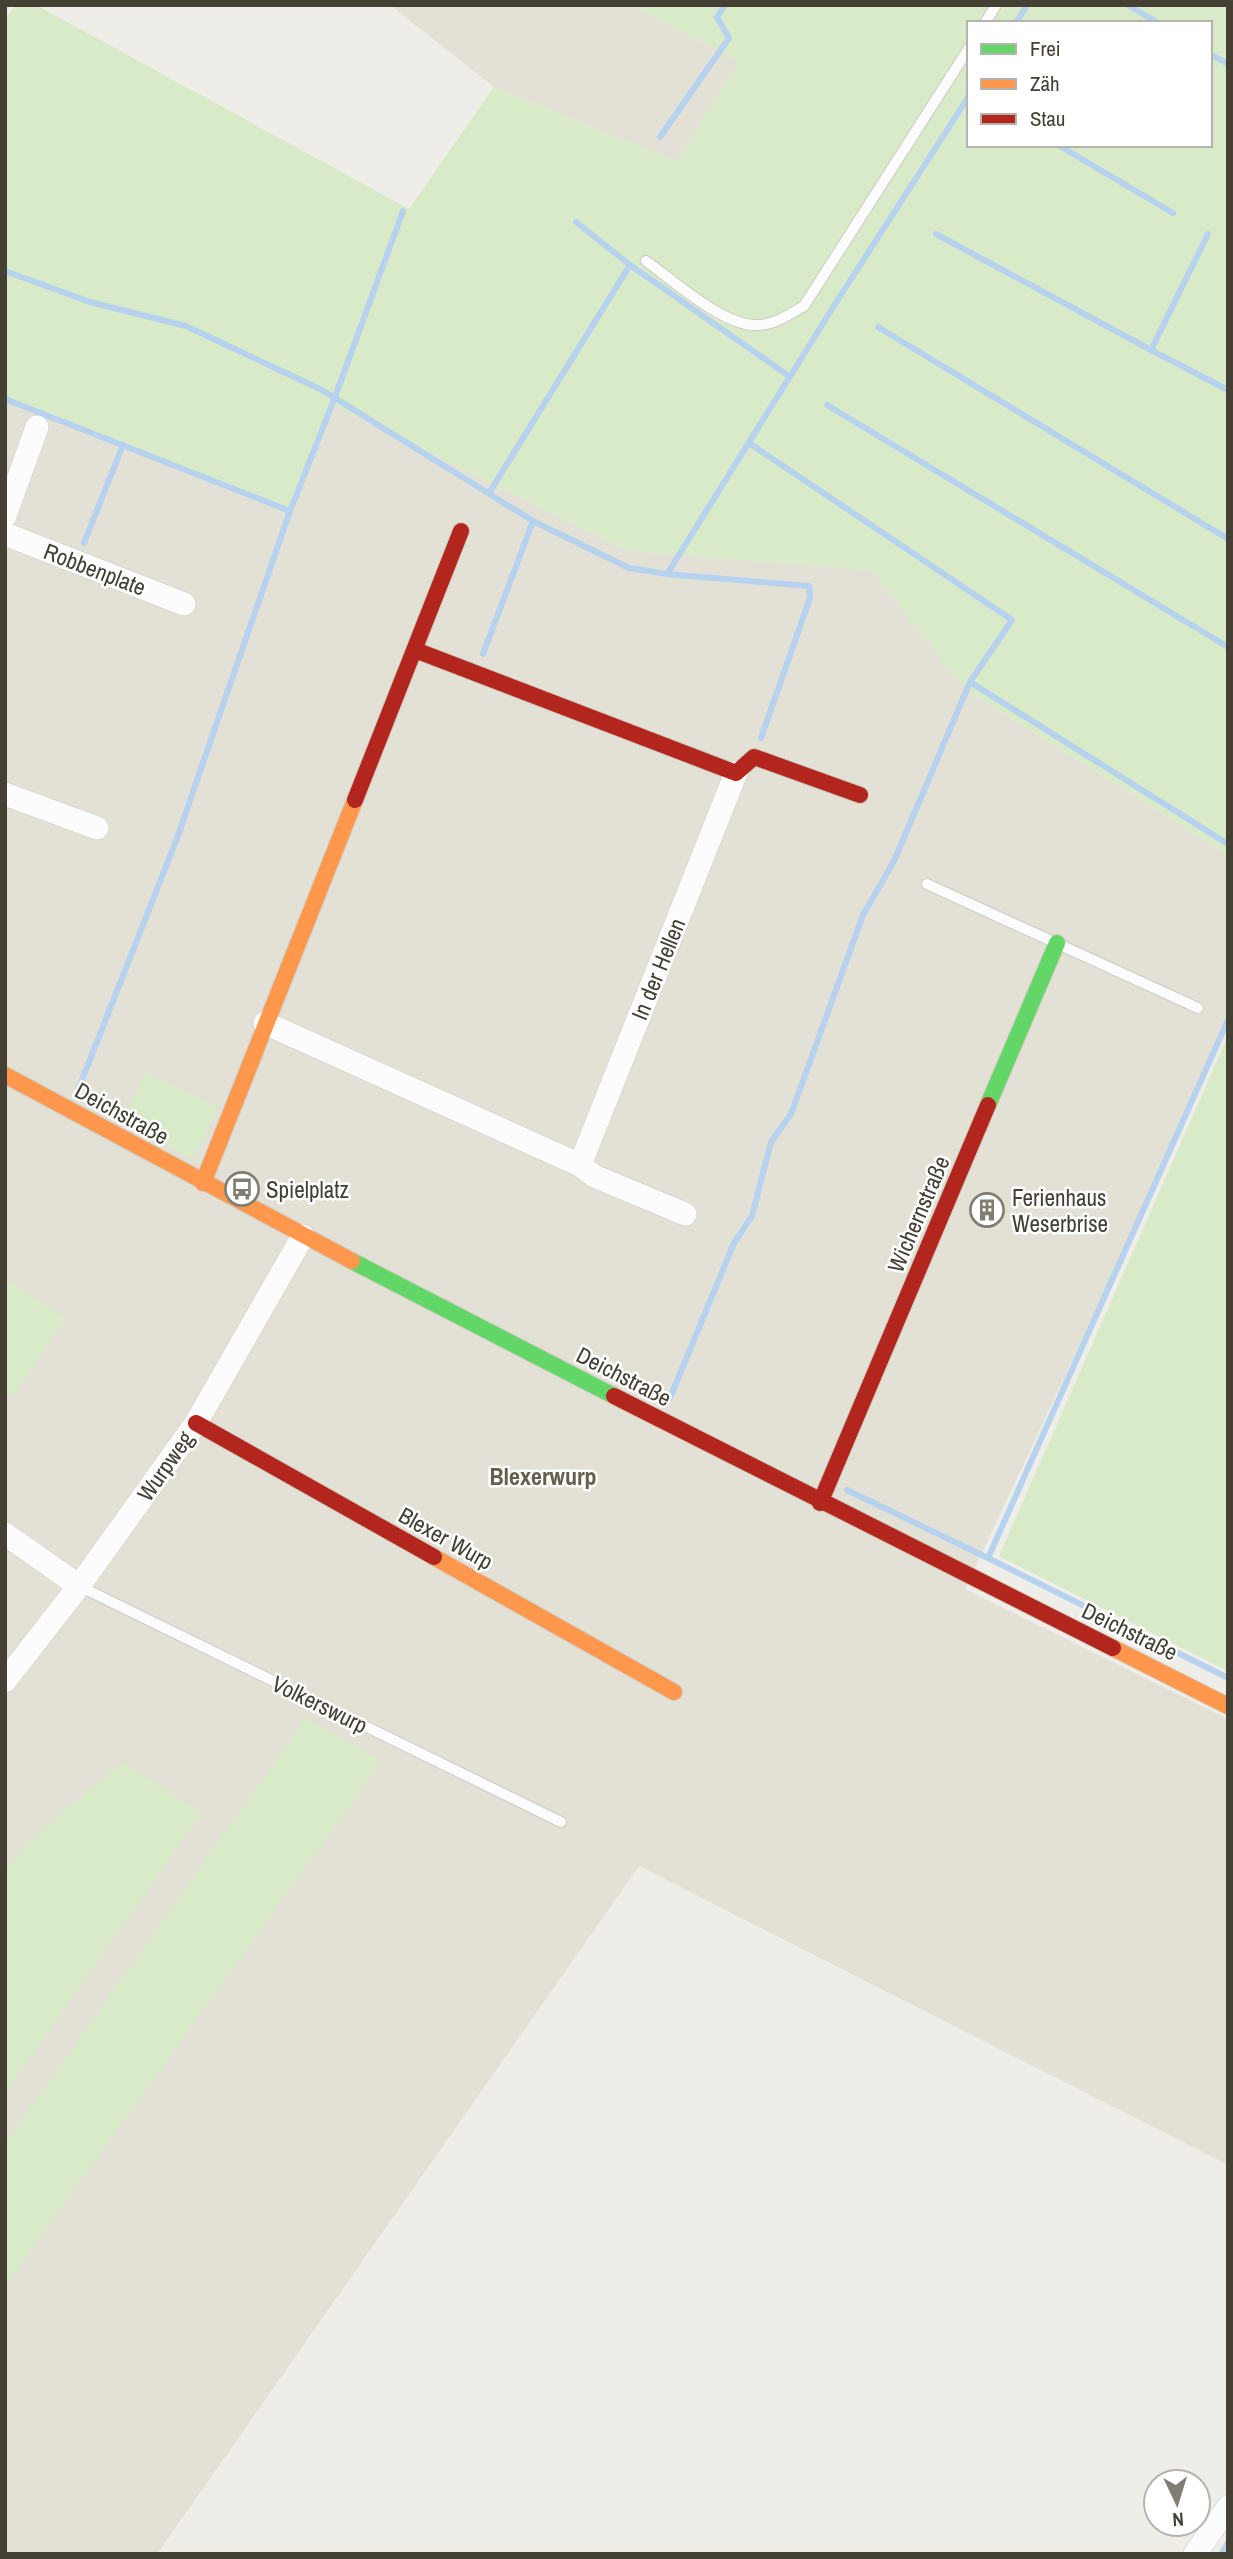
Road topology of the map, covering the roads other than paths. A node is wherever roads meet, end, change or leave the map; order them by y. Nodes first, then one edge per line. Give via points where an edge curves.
1 (996, 5) edge
2 (986, 21) edge
3 (967, 51) edge
4 (646, 261) dead end
5 (37, 427) dead end
6 (5, 516) edge
7 (461, 531) dead end
8 (5, 534) edge
9 (184, 604) dead end
10 (415, 650) junction
11 (736, 773) junction
12 (5, 794) edge
13 (860, 795) dead end
14 (97, 828) dead end
15 (927, 884) dead end
16 (1057, 943) junction
17 (1198, 1008) dead end
18 (265, 1023) junction
19 (5, 1075) edge
20 (580, 1165) junction
21 (203, 1183) junction
22 (685, 1214) dead end
23 (303, 1236) junction
24 (196, 1423) junction
25 (820, 1503) junction
26 (5, 1534) edge
27 (79, 1586) junction
28 (5, 1681) edge
29 (674, 1692) dead end
30 (1228, 1706) edge
31 (561, 1822) dead end
32 (1228, 2507) edge
33 (1195, 2554) edge

1 - 2 lane
3 - 4 lane via 804,306 758,325 729,321
5 - 6 street
7 - 10 street
8 - 9 street, Robbenplate
10 - 11 street
10 - 18 street
11 - 13 street via 754,757
11 - 20 street, In der Hellen
12 - 14 street
15 - 16 lane
16 - 17 lane
16 - 25 street, Wichernstraße
18 - 20 street
18 - 21 street
19 - 21 street, Deichstraße
20 - 22 street via 594,1176
21 - 23 street, Deichstraße
23 - 24 street, Wurpweg
23 - 25 street, Deichstraße
24 - 27 street, Wurpweg
24 - 29 street, Blexer Wurp
25 - 30 street, Deichstraße
26 - 27 street
27 - 28 street, Wurpweg
27 - 31 lane, Volkerswurp
32 - 33 street

